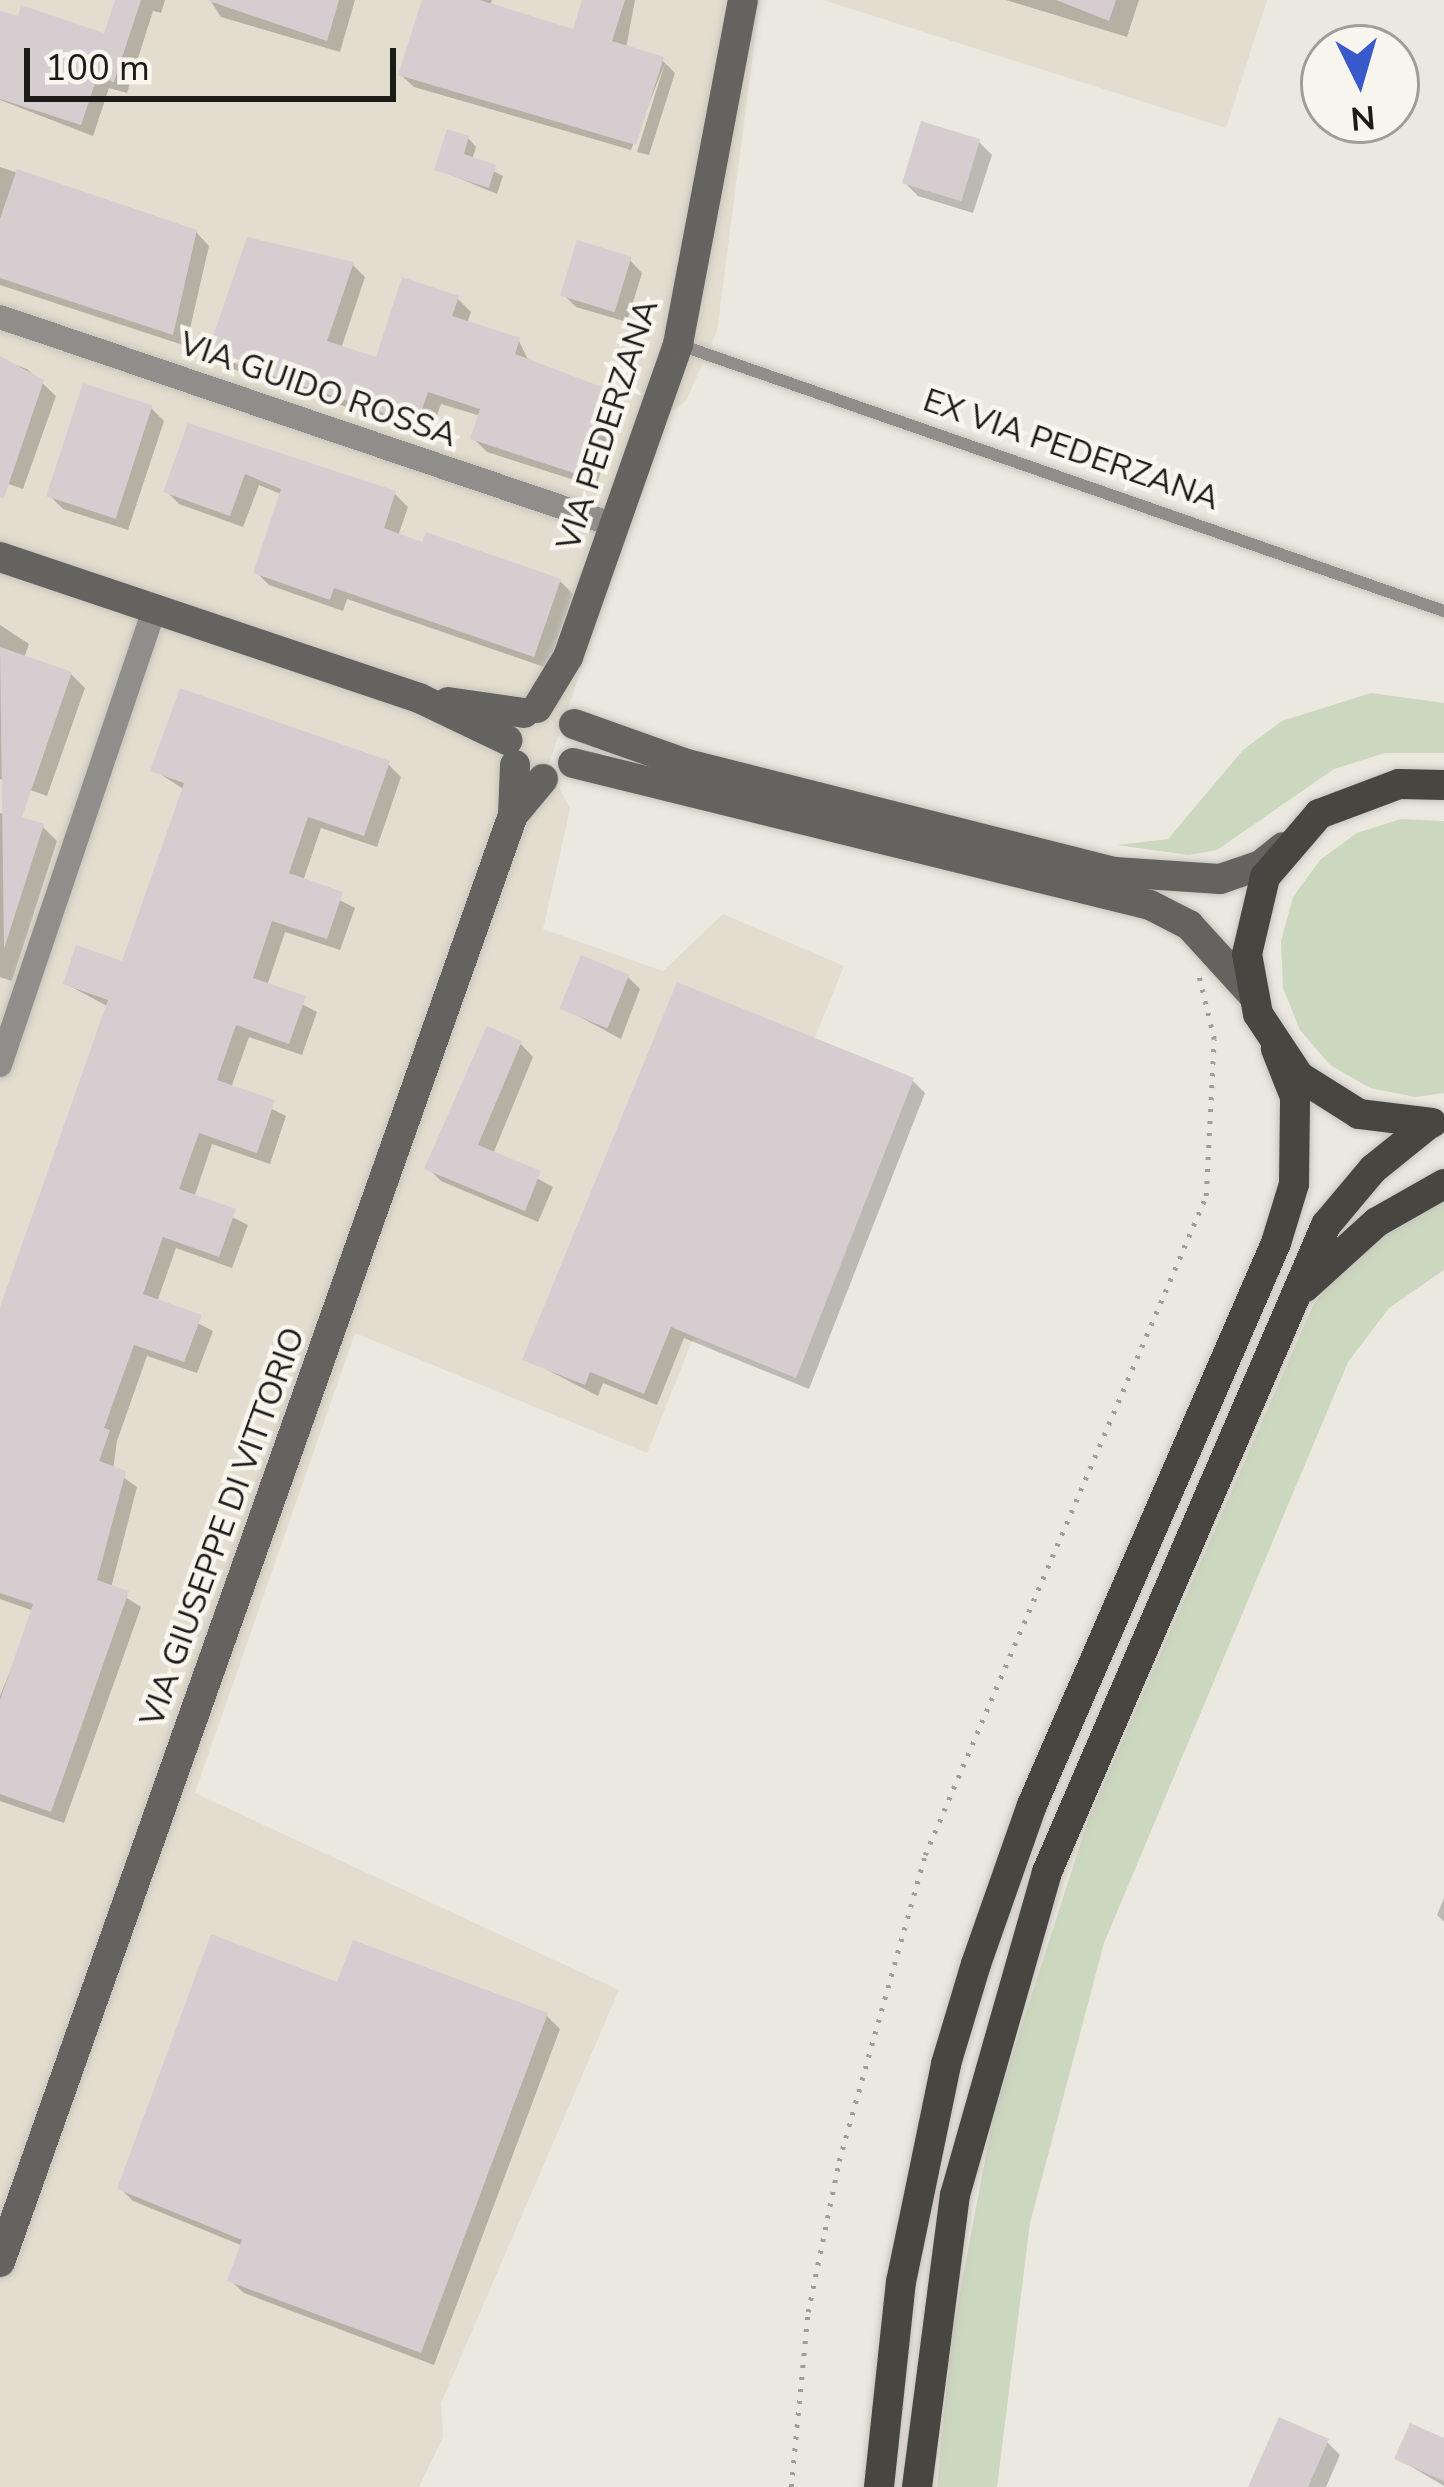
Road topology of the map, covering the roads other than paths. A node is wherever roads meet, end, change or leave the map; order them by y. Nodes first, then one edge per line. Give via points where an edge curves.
1 (743, 0) edge
2 (0, 317) edge
3 (678, 344) junction
4 (614, 525) junction
5 (0, 557) edge
6 (154, 611) junction
7 (1444, 611) edge
8 (418, 698) junction
9 (550, 715) junction
10 (522, 761) junction
11 (573, 763) junction
12 (1444, 785) edge
13 (1288, 843) junction
14 (1252, 994) junction
15 (1276, 1049) junction
16 (0, 1066) edge
17 (1436, 1122) edge
18 (1444, 1184) edge
19 (1288, 1304) junction
20 (0, 2262) edge
21 (879, 2487) edge
22 (916, 2487) edge

1 - 3 main road, VIA PEDERZANA
2 - 4 street, VIA GUIDO ROSSA
3 - 4 main road, VIA PEDERZANA
3 - 7 lane, EX VIA PEDERZANA
4 - 9 main road, VIA PEDERZANA
5 - 6 main road
6 - 8 main road
6 - 16 street
8 - 9 main road
8 - 10 main road
9 - 10 main road, VIA GIUSEPPE DI VITTORIO
9 - 11 main road, VIA PEDERZANA
9 - 13 main road via 687,764 1115,872 1220,878 1262,865
10 - 11 main road
10 - 20 main road, VIA GIUSEPPE DI VITTORIO via 513,815
11 - 14 main road via 1150,905 1189,925
12 - 13 main road via 1357,794
13 - 14 main road via 1251,914
14 - 15 main road
15 - 17 main road via 1327,1098 1393,1123
15 - 21 main road via 1295,1097 1294,1184 1276,1243 1032,1805 976,1964 946,2064 901,2282
17 - 19 main road via 1344,1198
18 - 19 main road via 1377,1222
19 - 22 main road via 1097,1745 1010,1979 955,2195

